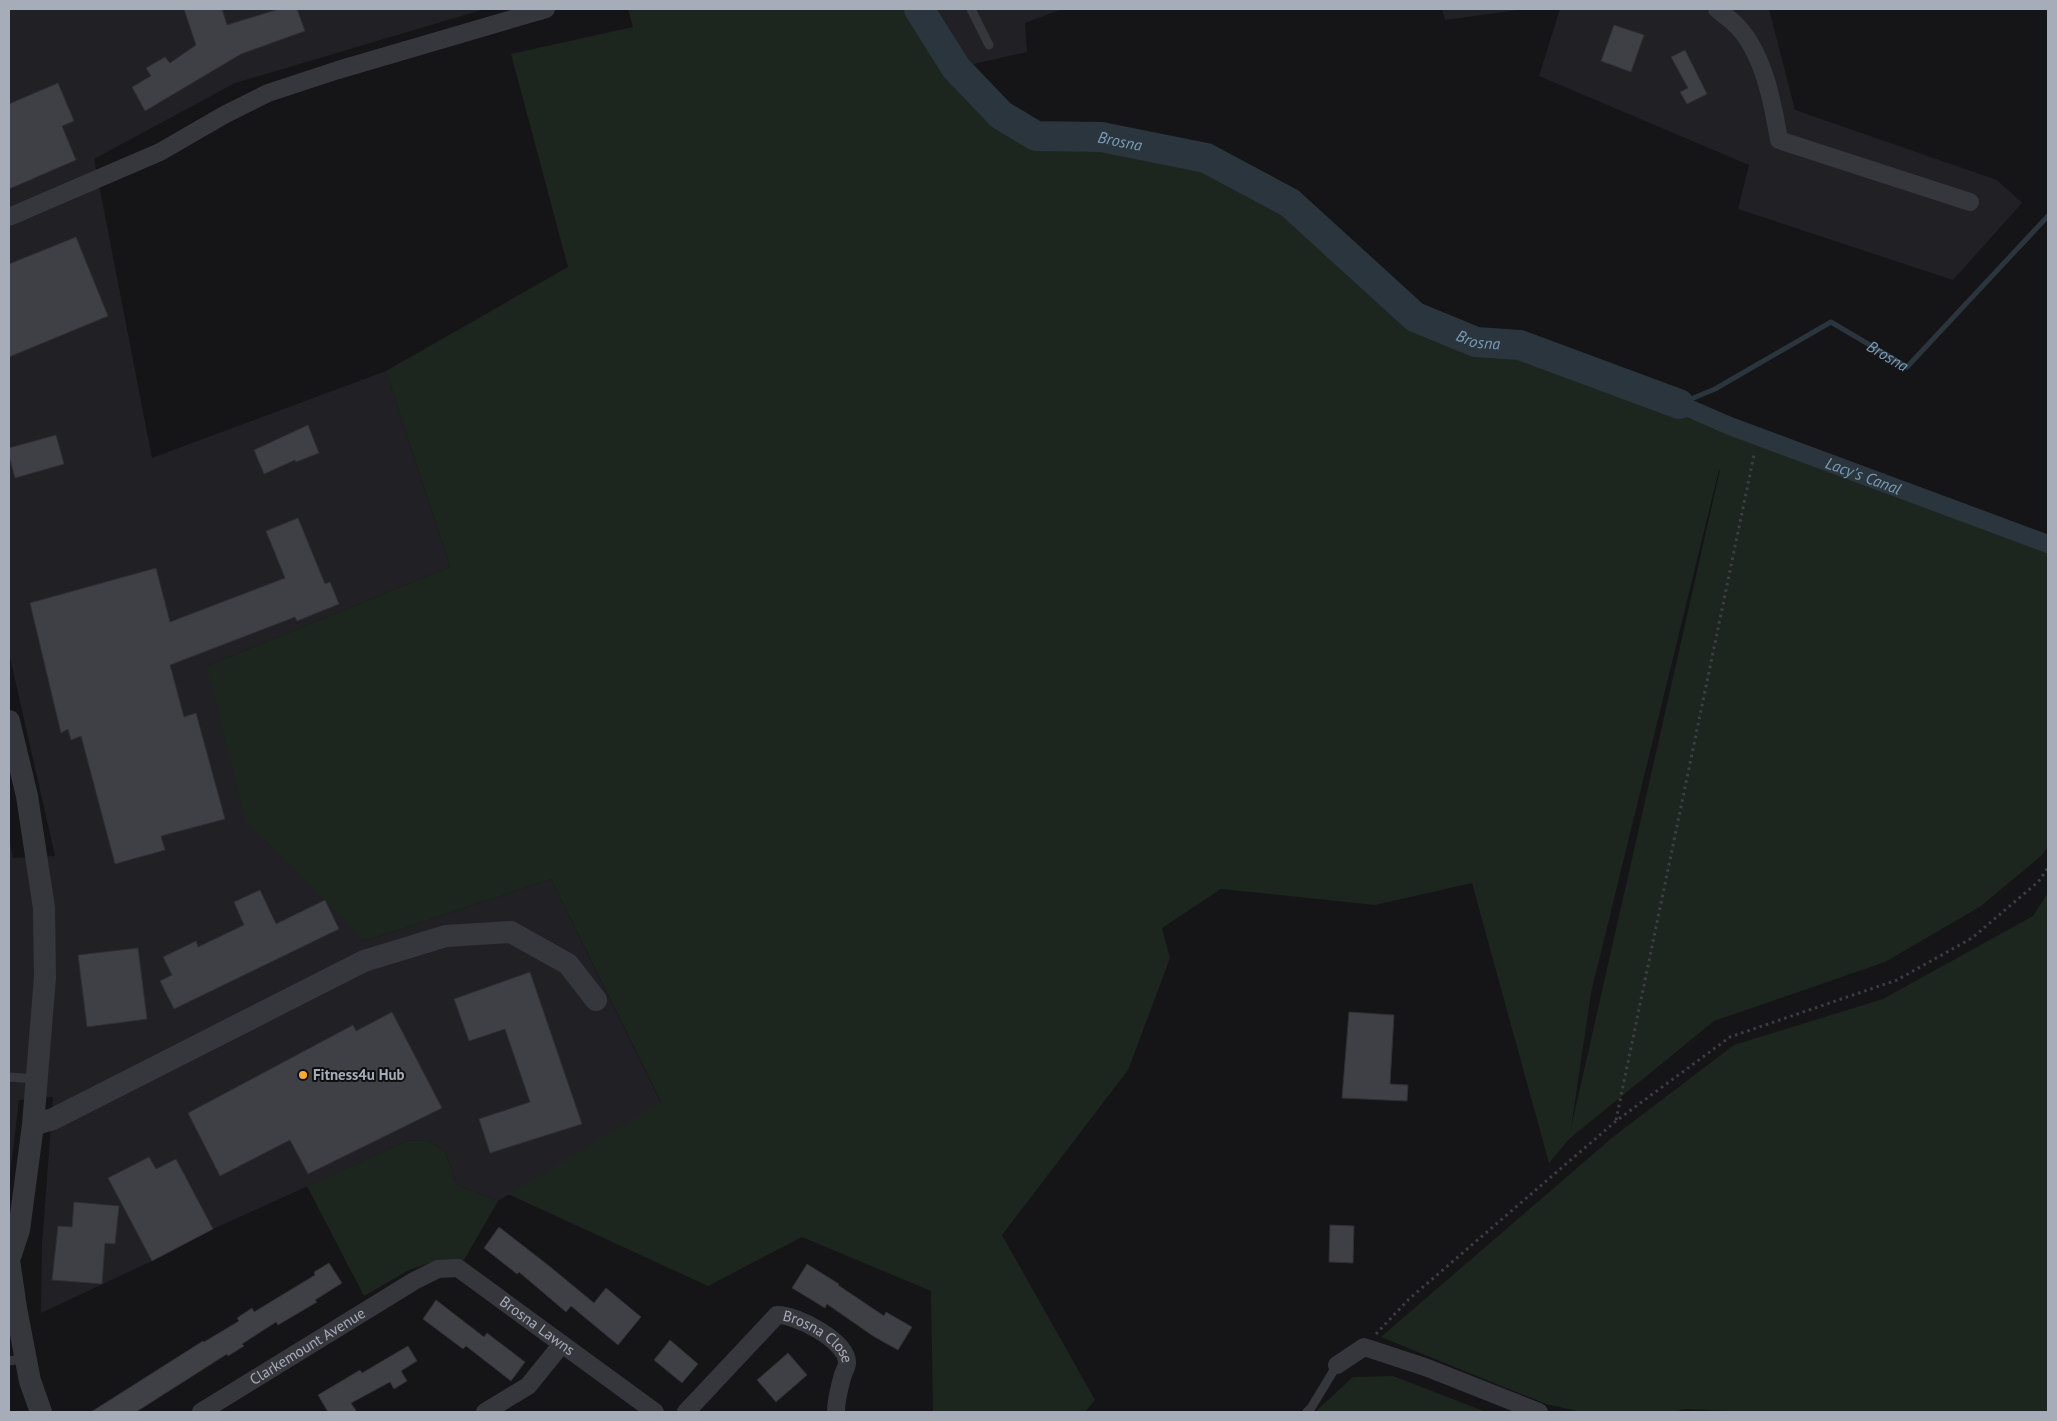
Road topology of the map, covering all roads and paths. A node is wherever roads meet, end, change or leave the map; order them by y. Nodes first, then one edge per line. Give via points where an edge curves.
1 (546, 9) edge
2 (971, 9) edge
3 (1717, 9) edge
4 (989, 45) dead end
5 (1970, 202) dead end
6 (9, 216) edge
7 (1754, 455) dead end
8 (9, 721) edge
9 (2048, 868) edge
10 (596, 1000) dead end
11 (9, 1077) edge
12 (37, 1079) junction
13 (1616, 1121) junction
14 (33, 1125) junction
15 (9, 1260) edge
16 (414, 1281) joint
17 (562, 1344) junction
18 (1364, 1347) junction
19 (17, 1360) edge
20 (1337, 1365) joint
21 (41, 1412) edge
22 (201, 1412) edge
23 (485, 1412) edge
24 (655, 1412) edge
25 (686, 1412) edge
26 (836, 1412) edge
27 (1307, 1412) edge
28 (1539, 1412) edge

1 - 6 street via 268,93 160,152
2 - 4 lane
3 - 5 street via 1738,27 1753,49 1774,107 1779,140
7 - 13 path
8 - 12 street via 27,796 44,908 45,977
9 - 13 path via 2038,882 1972,938 1898,980 1730,1037
10 - 14 street via 568,964 511,932 446,936 364,961 53,1119
11 - 12 lane
12 - 14 street
13 - 18 path via 1409,1299
14 - 15 street via 19,1230
15 - 19 street
16 - 17 street, Brosna Lawns via 438,1269 458,1268
16 - 22 street, Clarkemount Avenue
17 - 23 street via 528,1386
17 - 24 street, Brosna Lawns
18 - 20 street
18 - 28 street
19 - 21 street via 30,1380
20 - 27 lane
25 - 26 street, Brosna Close via 777,1315 787,1314 823,1332 843,1351 847,1362

